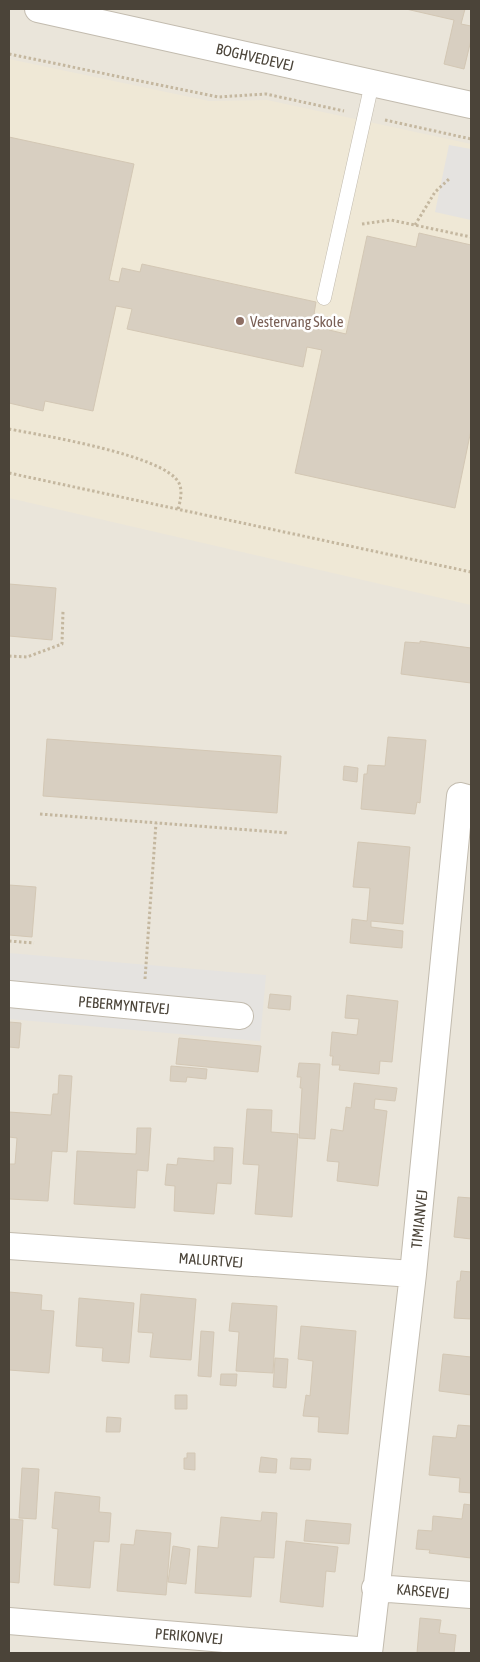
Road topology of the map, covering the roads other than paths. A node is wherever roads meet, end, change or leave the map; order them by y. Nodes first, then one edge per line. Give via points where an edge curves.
1 (38, 9) edge
2 (372, 83) junction
3 (471, 105) edge
4 (324, 298) dead end
5 (471, 799) edge
6 (9, 994) edge
7 (240, 1016) dead end
8 (9, 1246) edge
9 (413, 1274) junction
10 (375, 1588) junction
11 (471, 1595) edge
12 (9, 1621) edge
13 (369, 1652) edge

1 - 2 street, BOGHVEDEVEJ
2 - 3 street, BOGHVEDEVEJ
2 - 4 lane
5 - 9 street, TIMIANVEJ via 460,796
6 - 7 street, PEBERMYNTEVEJ
8 - 9 street, MALURTVEJ
9 - 10 street, TIMIANVEJ
10 - 11 street, KARSEVEJ
10 - 13 street, TIMIANVEJ
12 - 13 street, PERIKONVEJ

